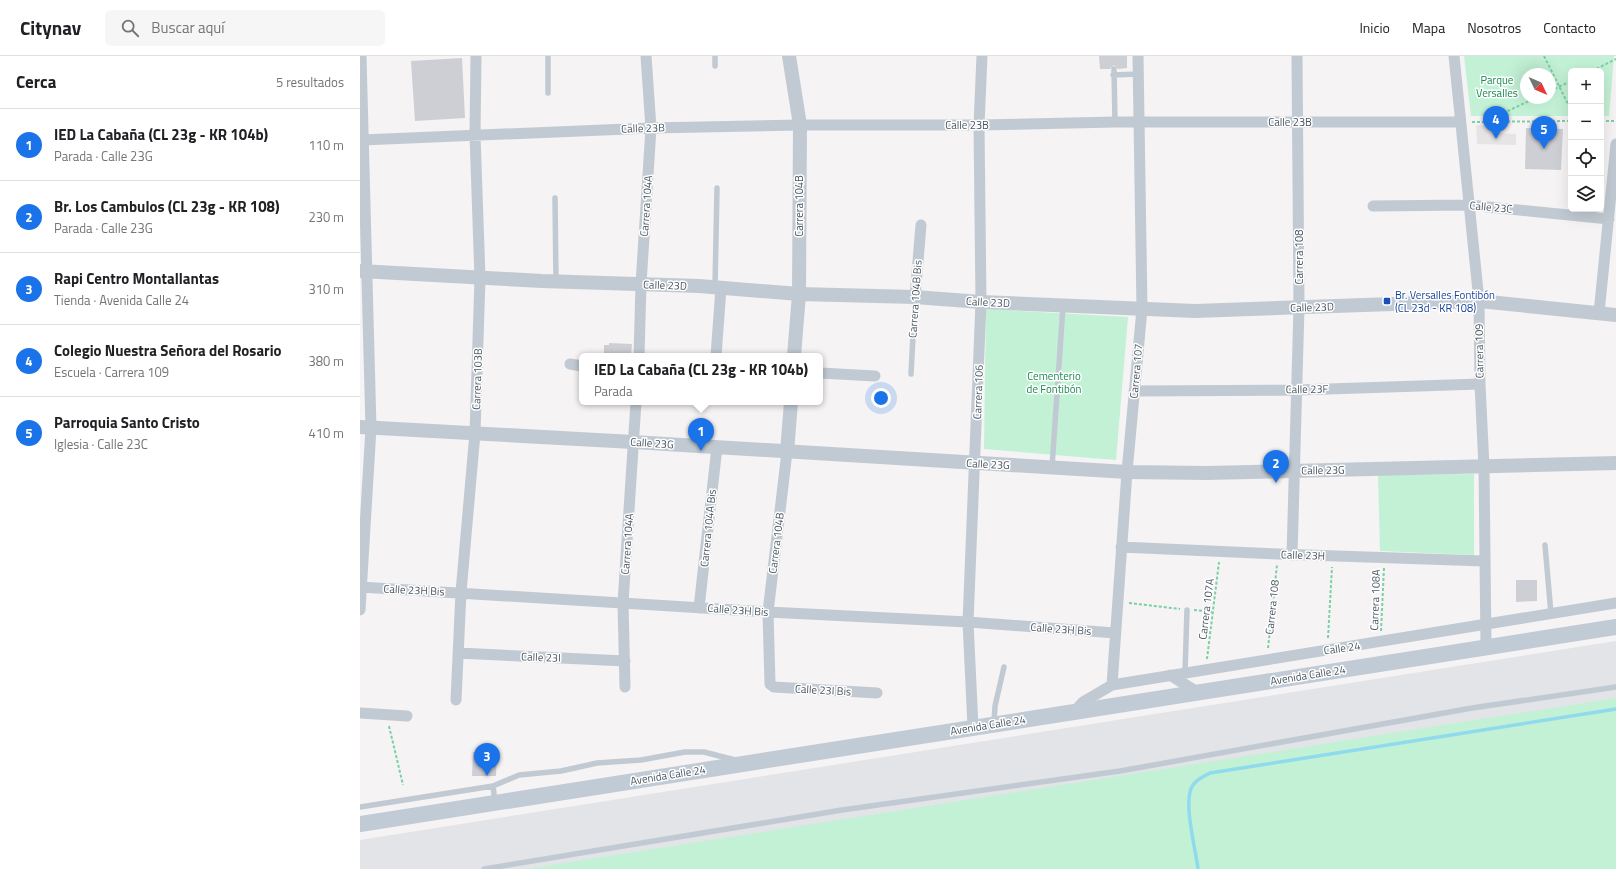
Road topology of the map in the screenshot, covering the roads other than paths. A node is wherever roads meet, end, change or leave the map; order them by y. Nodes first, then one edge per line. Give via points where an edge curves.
1 (361, 56) edge
2 (476, 56) edge
3 (548, 56) edge
4 (646, 56) edge
5 (715, 56) edge
6 (789, 56) edge
7 (982, 56) edge
8 (1138, 56) edge
9 (1297, 56) edge
10 (1454, 56) edge
11 (715, 66) dead end
12 (1139, 74) junction
13 (548, 93) dead end
14 (1115, 122) junction
15 (1139, 122) junction
16 (1298, 122) junction
17 (1460, 122) junction
18 (800, 125) junction
19 (979, 125) junction
20 (651, 128) junction
21 (475, 135) junction
22 (362, 140) junction
23 (1616, 144) edge
24 (717, 188) dead end
25 (555, 198) dead end
26 (1470, 205) junction
27 (1373, 206) dead end
28 (1609, 219) junction
29 (921, 225) dead end
30 (363, 271) edge
31 (480, 278) junction
32 (556, 282) junction
33 (641, 284) junction
34 (718, 287) junction
35 (799, 294) junction
36 (915, 297) junction
37 (1479, 301) junction
38 (981, 302) junction
39 (1063, 306) junction
40 (1299, 307) junction
41 (1142, 310) junction
42 (1600, 313) junction
43 (1616, 315) edge
44 (639, 353) edge
45 (716, 353) edge
46 (794, 353) edge
47 (570, 364) dead end
48 (579, 366) edge
49 (823, 373) edge
50 (911, 374) dead end
51 (875, 376) dead end
52 (1480, 384) junction
53 (1298, 390) junction
54 (1134, 391) junction
55 (636, 405) edge
56 (791, 405) edge
57 (365, 428) edge
58 (475, 433) junction
59 (633, 442) junction
60 (717, 447) junction
61 (787, 452) junction
62 (1616, 463) edge
63 (975, 464) junction
64 (1484, 467) junction
65 (1052, 468) junction
66 (1296, 470) junction
67 (1127, 472) junction
68 (1545, 545) dead end
69 (1121, 547) junction
70 (1292, 555) junction
71 (1484, 561) junction
72 (361, 587) edge
73 (461, 592) junction
74 (623, 603) junction
75 (1616, 603) edge
76 (699, 608) junction
77 (360, 610) edge
78 (1187, 610) road end
79 (768, 612) junction
80 (1551, 614) junction
81 (968, 622) junction
82 (1486, 625) junction
83 (1616, 627) edge
84 (1116, 633) junction
85 (1486, 646) junction
86 (458, 653) junction
87 (624, 660) junction
88 (1004, 667) dead end
89 (1185, 672) junction
90 (1170, 675) junction
91 (770, 684) joint
92 (1112, 685) junction
93 (625, 687) dead end
94 (1616, 687) edge
95 (1197, 692) junction
96 (877, 693) dead end
97 (456, 700) dead end
98 (1076, 711) junction
99 (360, 713) edge
100 (407, 716) dead end
101 (994, 724) junction
102 (973, 727) junction
103 (745, 762) junction
104 (493, 786) junction
105 (495, 803) junction
106 (360, 807) edge
107 (360, 824) edge
108 (484, 869) edge

1 - 22 street
2 - 21 street, Carrera 103B
3 - 13 lane
4 - 20 street, Carrera 104A
5 - 11 lane
6 - 18 street, Carrera 104B
7 - 19 street, Carrera 106
8 - 12 street, Carrera 107
9 - 16 street, Carrera 108
10 - 17 street, Carrera 109
12 - 14 lane via 1114,72
12 - 15 street, Carrera 107
14 - 15 street, Calle 23B
14 - 19 street, Calle 23B
15 - 16 street, Calle 23B
15 - 41 street, Carrera 107
16 - 17 street, Calle 23B
16 - 40 street, Carrera 108
17 - 26 street, Carrera 109
18 - 19 street, Calle 23B
18 - 20 street, Calle 23B
18 - 35 street, Carrera 104B
19 - 38 street, Carrera 106
20 - 21 street, Calle 23B
20 - 33 street, Carrera 104A
21 - 22 street, Calle 23B
21 - 31 street, Carrera 103B
22 - 30 street
23 - 28 street
24 - 34 lane
25 - 32 lane
26 - 27 street, Calle 23C
26 - 28 street, Calle 23C
26 - 37 street, Carrera 109
28 - 42 street
29 - 36 street, Carrera 104B Bis
30 - 31 street, Calle 23D
30 - 57 street
31 - 32 street, Calle 23D
31 - 58 street, Carrera 103B
32 - 33 street, Calle 23D
33 - 34 street, Calle 23D
33 - 44 street, Carrera 104A
34 - 35 street, Calle 23D
34 - 45 street
35 - 36 street, Calle 23D
35 - 46 street, Carrera 104B
36 - 38 street, Calle 23D
36 - 50 lane, Carrera 104B Bis
37 - 40 street, Calle 23D
37 - 42 street, Calle 23D
37 - 52 street, Carrera 109
38 - 39 street, Calle 23D
38 - 63 street, Carrera 106
39 - 41 street, Calle 23D
39 - 65 lane
40 - 41 street, Calle 23D via 1195,312
40 - 53 street, Carrera 108
41 - 54 street, Carrera 107
42 - 43 street, Calle 23D
47 - 48 street
49 - 51 street
52 - 53 street, Calle 23F
52 - 64 street, Carrera 109
53 - 54 street, Calle 23F
53 - 66 street, Carrera 108
54 - 67 street, Carrera 107
55 - 59 street, Carrera 104A
56 - 61 street, Carrera 104B
57 - 58 street, Calle 23G
57 - 72 street
58 - 59 street, Calle 23G
58 - 73 street, Carrera 103B
59 - 60 street, Calle 23G
59 - 74 street, Carrera 104A
60 - 61 street, Calle 23G
60 - 76 street, Carrera 104A Bis
61 - 63 street, Calle 23G
61 - 79 street, Carrera 104B
62 - 64 street, Calle 23G
63 - 65 street, Calle 23G
63 - 81 street, Carrera 106
64 - 66 street, Calle 23G
64 - 71 street, Carrera 109
65 - 67 street, Calle 23G
66 - 67 street, Calle 23G
66 - 70 street, Carrera 108
67 - 69 street, Carrera 107
68 - 80 lane
69 - 70 street, Calle 23H
69 - 84 street, Carrera 107
70 - 71 street, Calle 23H
71 - 82 street, Carrera 109
72 - 73 street, Calle 23H Bis
72 - 77 street
73 - 74 street, Calle 23H Bis
73 - 86 street, Carrera 103B
74 - 76 street, Calle 23H Bis
74 - 87 street, Carrera 104A
75 - 80 street, Calle 24
76 - 79 street, Calle 23H Bis
78 - 89 lane
79 - 81 street, Calle 23H Bis
79 - 91 street, Carrera 104B
80 - 82 street, Calle 24
81 - 84 street, Calle 23H Bis
81 - 102 street, Carrera 106
82 - 85 street, Carrera 109
82 - 89 street, Calle 24
83 - 85 main road, Avenida Calle 24
84 - 92 street, Carrera 107
85 - 95 main road, Avenida Calle 24
86 - 87 street, Calle 23I
86 - 97 street, Carrera 103B
87 - 93 street, Carrera 104A
88 - 101 lane via 995,706
89 - 90 street, Calle 24
90 - 92 street, Calle 24
90 - 95 street
91 - 96 street, Calle 23I Bis via 774,687
92 - 98 street, Calle 24 via 1083,702
94 - 108 lane via 1472,708 1120,771 842,810
95 - 98 main road, Avenida Calle 24
98 - 101 main road, Avenida Calle 24
99 - 100 street
101 - 102 main road, Avenida Calle 24
102 - 103 main road, Avenida Calle 24
103 - 104 lane via 704,752 684,752 520,775
103 - 105 main road, Avenida Calle 24
104 - 105 lane
104 - 106 lane
105 - 107 main road, Avenida Calle 24

